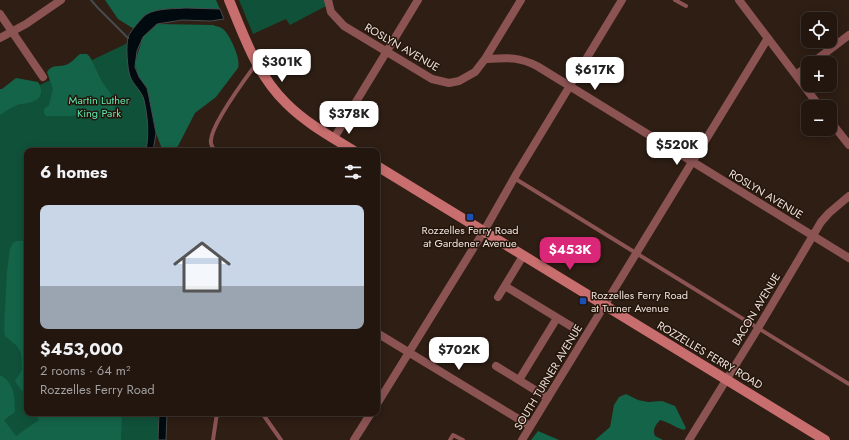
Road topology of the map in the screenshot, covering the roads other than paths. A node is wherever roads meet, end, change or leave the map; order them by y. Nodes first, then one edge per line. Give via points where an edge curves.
1 (60, 0) edge
2 (229, 0) edge
3 (328, 0) edge
4 (418, 0) edge
5 (521, 0) edge
6 (622, 0) edge
7 (675, 0) edge
8 (739, 0) edge
9 (686, 6) dead end
10 (0, 14) edge
11 (13, 32) junction
12 (849, 35) edge
13 (0, 38) edge
14 (768, 38) junction
15 (387, 52) junction
16 (821, 56) edge
17 (485, 59) junction
18 (256, 64) junction
19 (801, 71) edge
20 (796, 75) junction
21 (43, 77) dead end
22 (570, 87) junction
23 (815, 100) edge
24 (837, 130) edge
25 (334, 138) junction
26 (849, 145) edge
27 (213, 148) edge
28 (349, 148) edge
29 (692, 162) junction
30 (380, 168) edge
31 (514, 178) junction
32 (849, 196) edge
33 (484, 231) junction
34 (814, 236) junction
35 (636, 254) junction
36 (523, 256) junction
37 (849, 258) edge
38 (504, 286) junction
39 (498, 297) dead end
40 (605, 305) junction
41 (557, 318) junction
42 (574, 328) dead end
43 (758, 329) junction
44 (380, 334) edge
45 (410, 352) junction
46 (496, 366) dead end
47 (519, 380) junction
48 (726, 380) junction
49 (849, 384) edge
50 (548, 398) junction
51 (380, 399) edge
52 (217, 416) edge
53 (264, 416) edge
54 (369, 416) edge
55 (530, 426) junction
56 (213, 440) edge
57 (281, 440) edge
58 (354, 440) edge
59 (450, 440) edge
60 (463, 440) edge
61 (522, 440) edge
62 (689, 440) edge
63 (825, 440) edge

1 - 11 street
2 - 18 street
3 - 15 street, ROSLYN AVENUE via 331,12 344,26
4 - 15 street
5 - 17 street
6 - 22 street
7 - 9 lane
8 - 14 street
10 - 11 street
11 - 13 street
11 - 21 street
12 - 16 street
14 - 20 street
14 - 29 street, SOUTH TURNER AVENUE
15 - 17 street, ROSLYN AVENUE via 428,78 445,82 459,81 467,77 480,67
15 - 25 street
17 - 22 street, ROSLYN AVENUE via 525,60
18 - 25 street via 286,103
18 - 27 lane via 211,135
19 - 20 street
20 - 23 street
22 - 29 street, ROSLYN AVENUE
22 - 31 street
24 - 26 street
25 - 28 street
29 - 34 street, ROSLYN AVENUE
29 - 35 street, SOUTH TURNER AVENUE
30 - 33 street, ROZZELLES FERRY ROAD
31 - 33 street
31 - 35 lane
32 - 34 street, BACON AVENUE via 821,222
33 - 36 street, ROZZELLES FERRY ROAD
33 - 45 street
34 - 37 street, ROSLYN AVENUE
34 - 43 street, BACON AVENUE
35 - 40 street, SOUTH TURNER AVENUE
35 - 43 lane
36 - 38 street
36 - 40 street, ROZZELLES FERRY ROAD
38 - 39 street
38 - 41 street
40 - 48 street, ROZZELLES FERRY ROAD
40 - 50 street, SOUTH TURNER AVENUE
41 - 42 street
41 - 47 street
43 - 48 street, BACON AVENUE
43 - 49 lane
44 - 45 street
45 - 51 street
45 - 55 street
46 - 47 street
47 - 50 street
48 - 62 street, BACON AVENUE
48 - 63 street, ROZZELLES FERRY ROAD
50 - 55 street, SOUTH TURNER AVENUE
52 - 56 lane
53 - 57 lane
54 - 58 street
55 - 61 street, SOUTH TURNER AVENUE
59 - 60 lane via 453,435

